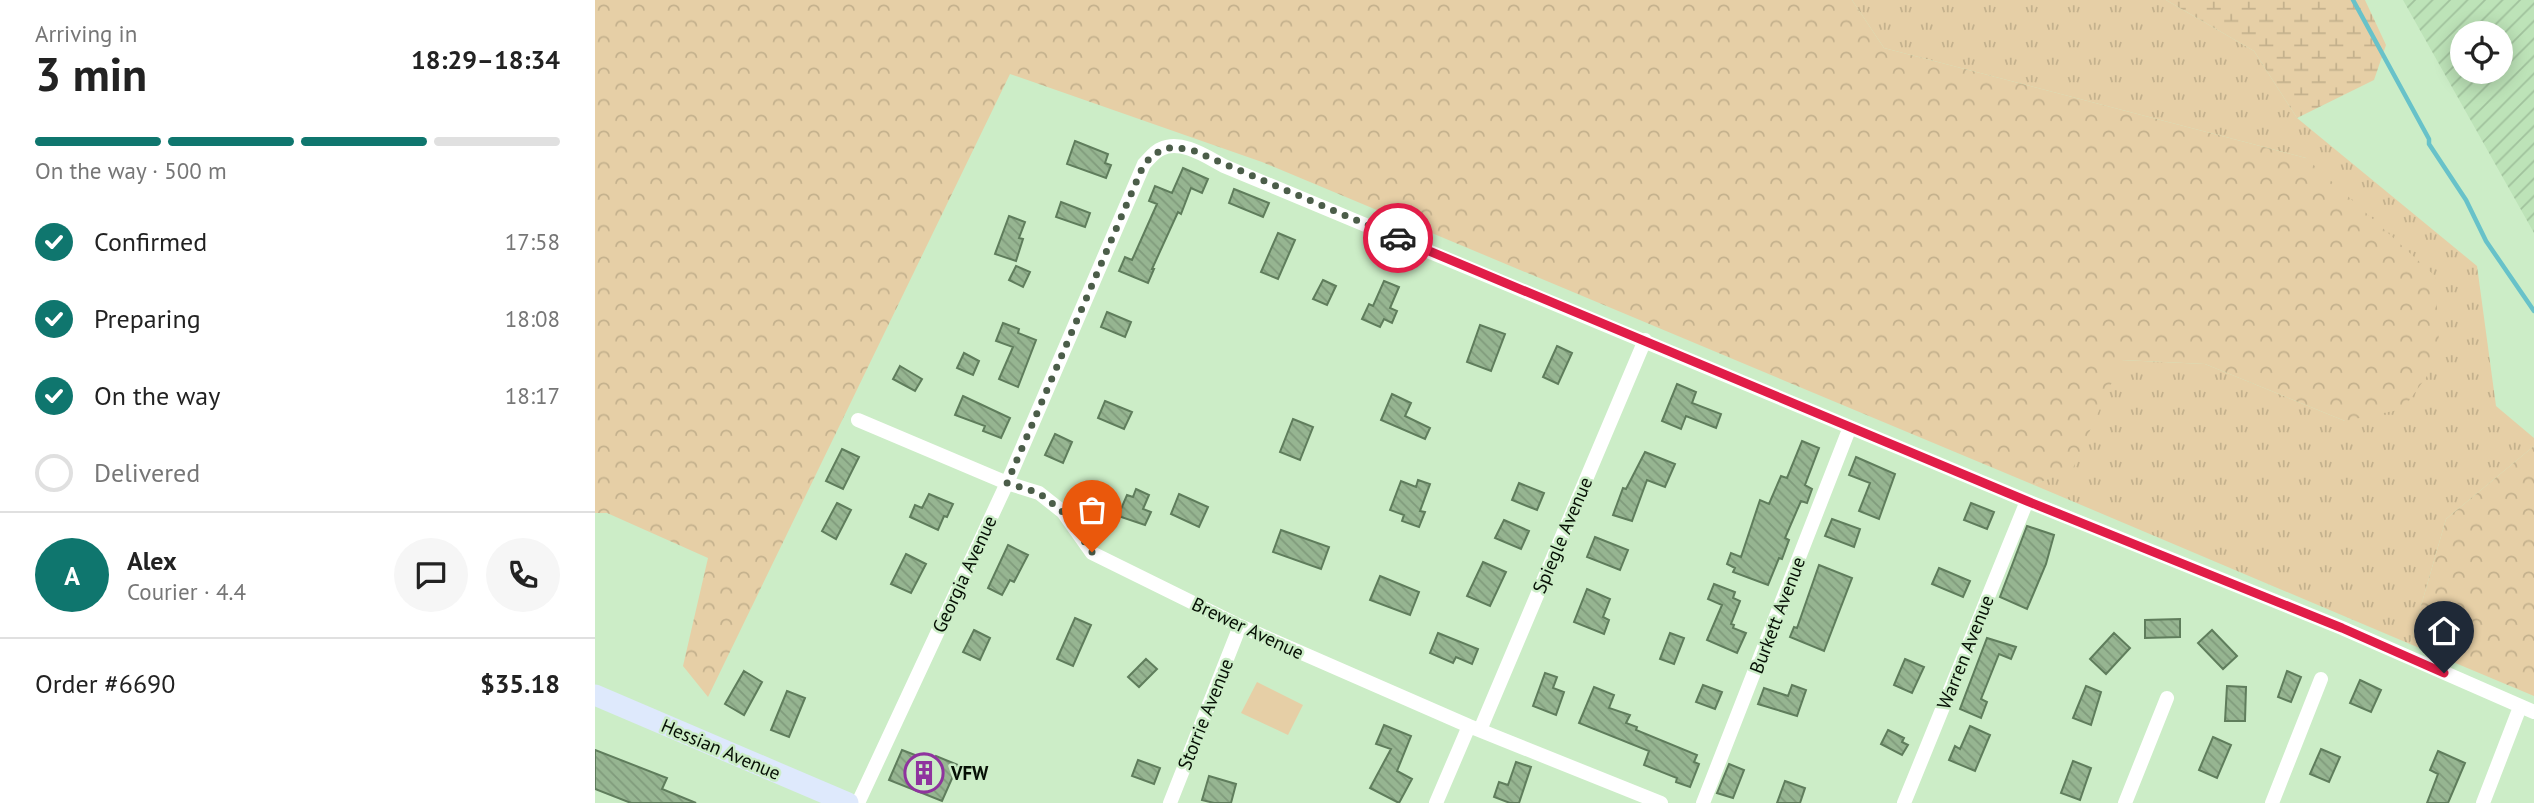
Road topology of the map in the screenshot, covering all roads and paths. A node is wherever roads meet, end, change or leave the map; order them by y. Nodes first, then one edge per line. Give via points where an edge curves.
1 (1645, 340) junction
2 (858, 420) dead end
3 (1850, 427) junction
4 (1007, 483) junction
5 (2027, 501) junction
6 (1240, 626) junction
7 (2321, 679) dead end
8 (595, 695) edge
9 (2167, 698) dead end
10 (2527, 709) edge
11 (1474, 728) junction
12 (848, 803) edge
13 (858, 803) edge
14 (1170, 803) edge
15 (1436, 803) edge
16 (1661, 803) edge
17 (1703, 803) edge
18 (1904, 803) edge
19 (2125, 803) edge
20 (2272, 803) edge
21 (2483, 803) edge

1 - 3 street
1 - 4 street, Georgia Avenue via 1192,150 1160,149 1144,164
1 - 11 street, Spiegle Avenue
2 - 4 street, Brewer Avenue
3 - 5 street
3 - 17 street, Burkett Avenue
4 - 6 street, Brewer Avenue via 1039,493 1063,512 1092,552
4 - 13 street, Georgia Avenue
5 - 10 street via 2342,628
5 - 18 street, Warren Avenue
6 - 11 street, Brewer Avenue
6 - 14 street, Storrie Avenue
7 - 20 street
8 - 12 main road, Hessian Avenue
9 - 19 street
10 - 21 street
11 - 15 street, Spiegle Avenue
11 - 16 street, Brewer Avenue

